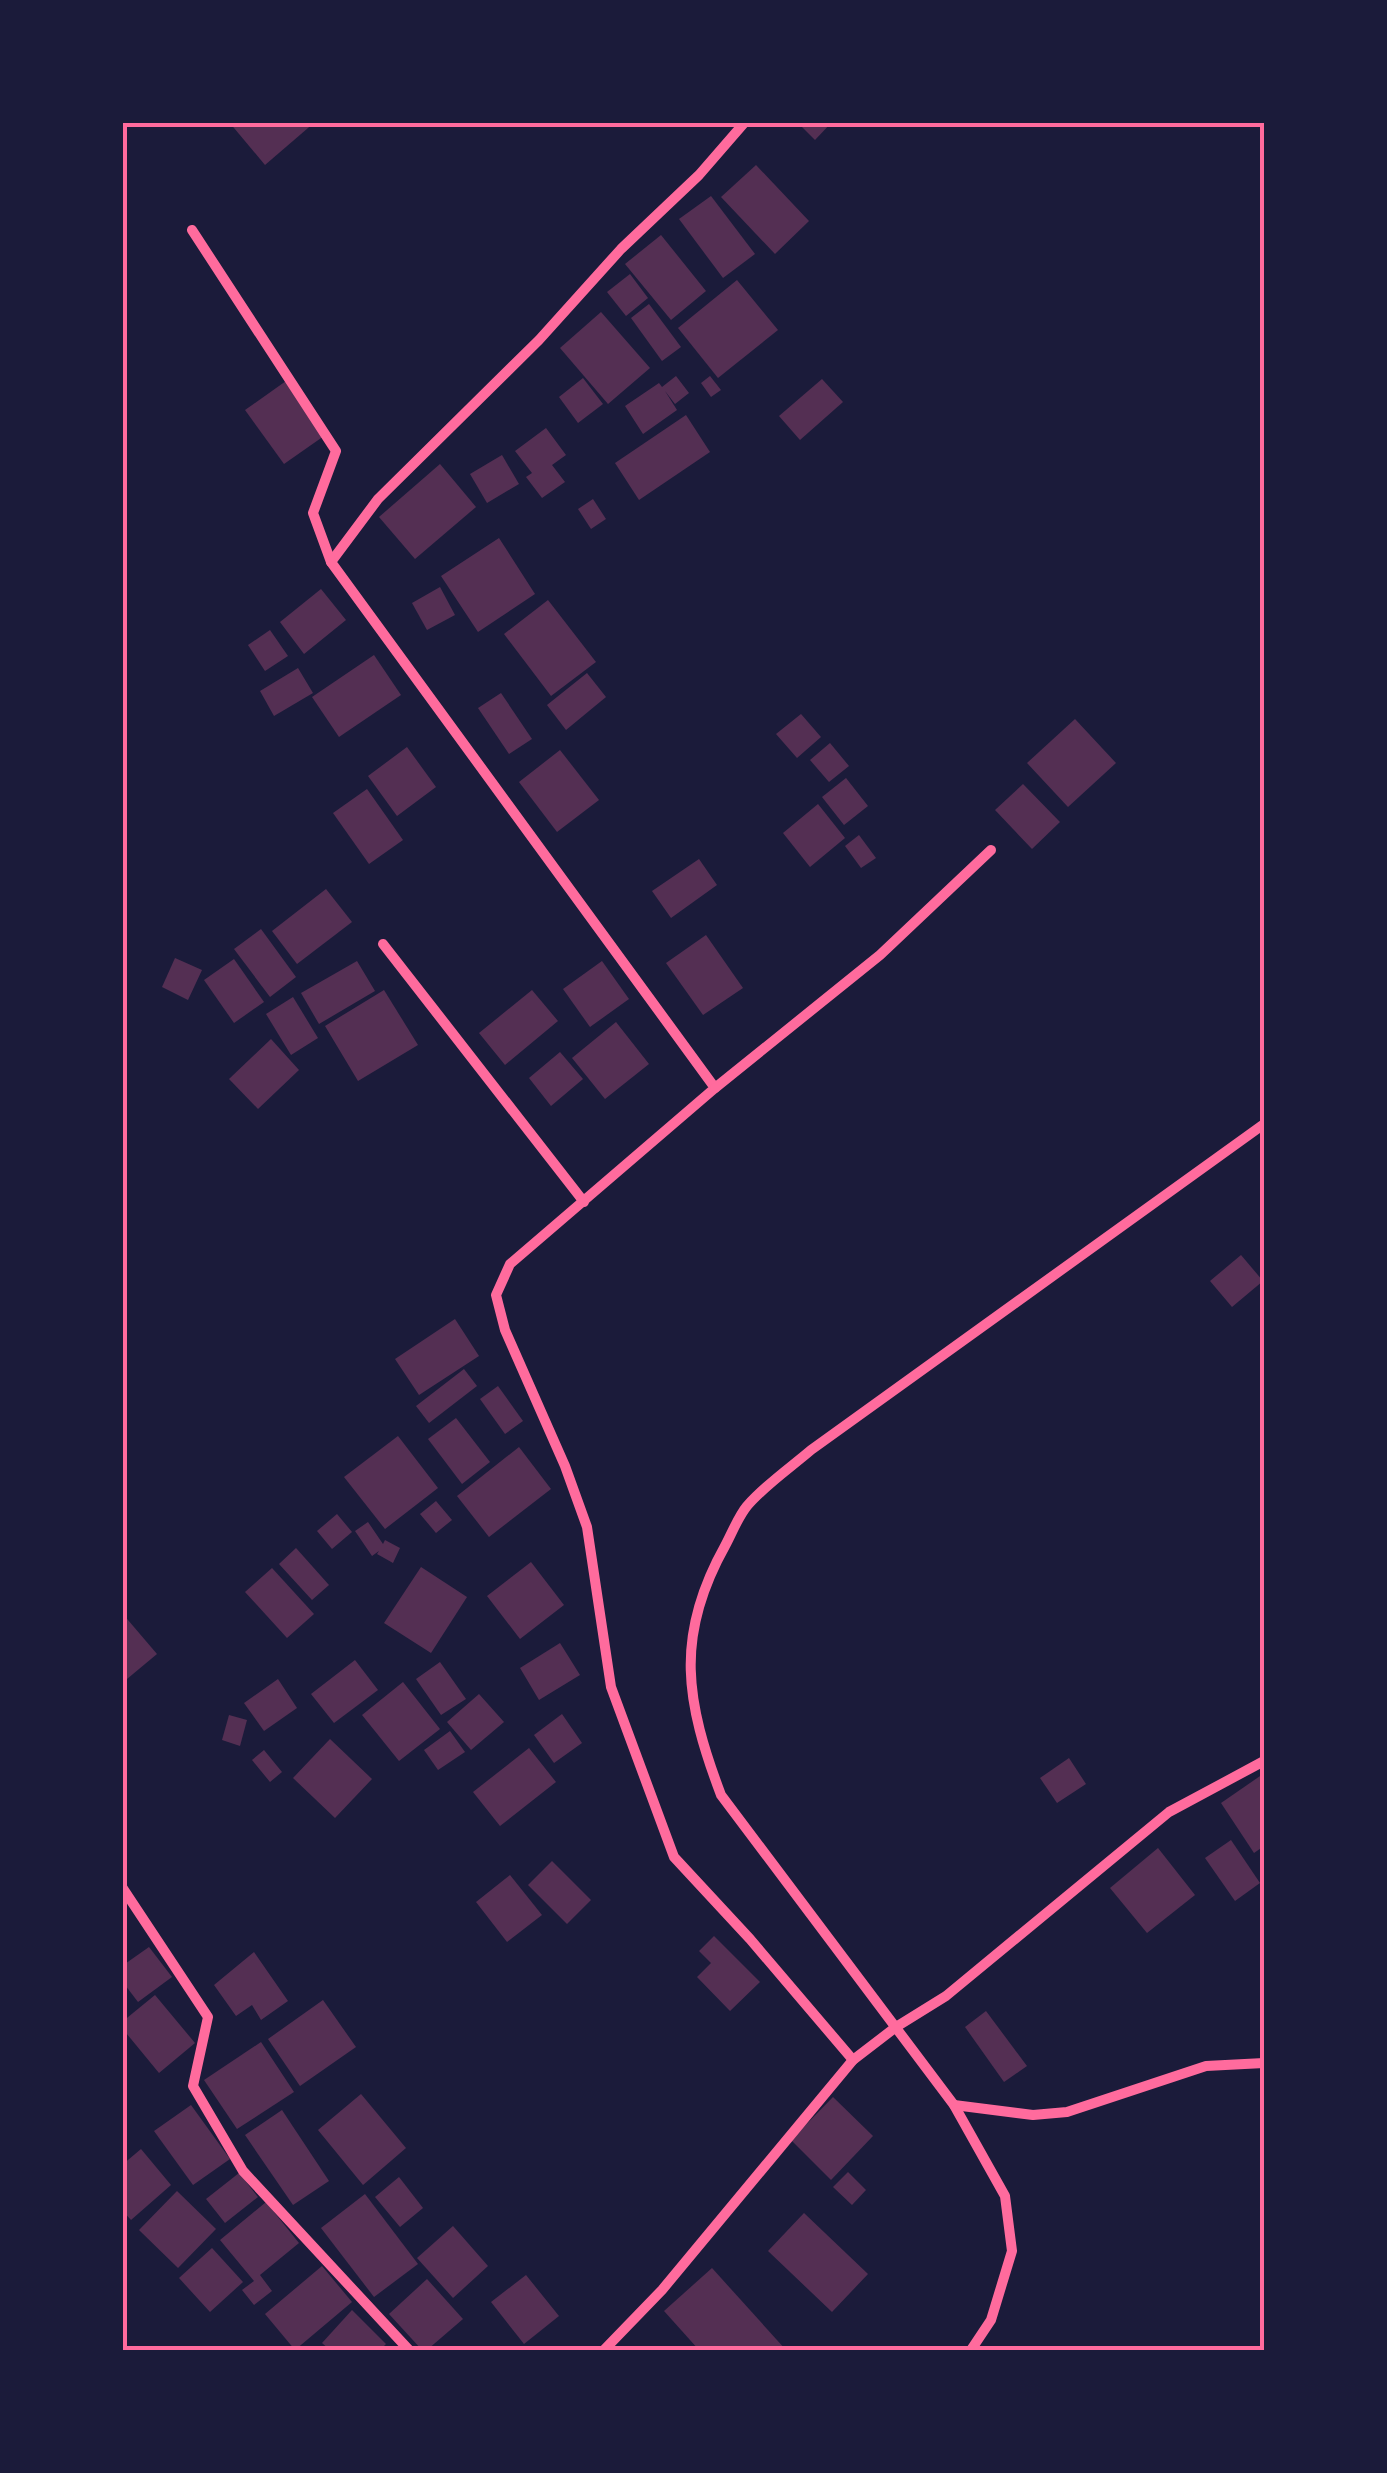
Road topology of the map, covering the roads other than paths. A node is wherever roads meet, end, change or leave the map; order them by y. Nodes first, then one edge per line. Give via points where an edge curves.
1 (746, 122) edge
2 (192, 230) dead end
3 (331, 562) junction
4 (992, 850) dead end
5 (383, 944) dead end
6 (715, 1088) junction
7 (1264, 1124) edge
8 (584, 1202) junction
9 (1264, 1760) edge
10 (122, 1888) edge
11 (896, 2026) junction
12 (853, 2060) junction
13 (1264, 2063) edge
14 (954, 2106) junction
15 (409, 2350) edge
16 (604, 2350) edge
17 (971, 2350) edge

1 - 3 street via 378,499
2 - 3 street via 336,451 313,513
3 - 6 street
4 - 6 street via 880,954
5 - 8 street
6 - 8 street
7 - 11 street via 811,1450 746,1507 713,1566 695,1616 688,1680 721,1794
8 - 12 street via 510,1264 496,1295 587,1528 611,1687 674,1857
9 - 11 street via 1169,1812 946,1996
10 - 15 street via 208,2017 193,2086 243,2171
11 - 12 street
11 - 14 street
12 - 16 street
13 - 14 street via 1206,2066 1067,2112
14 - 17 street via 1005,2196 1012,2251 991,2320

